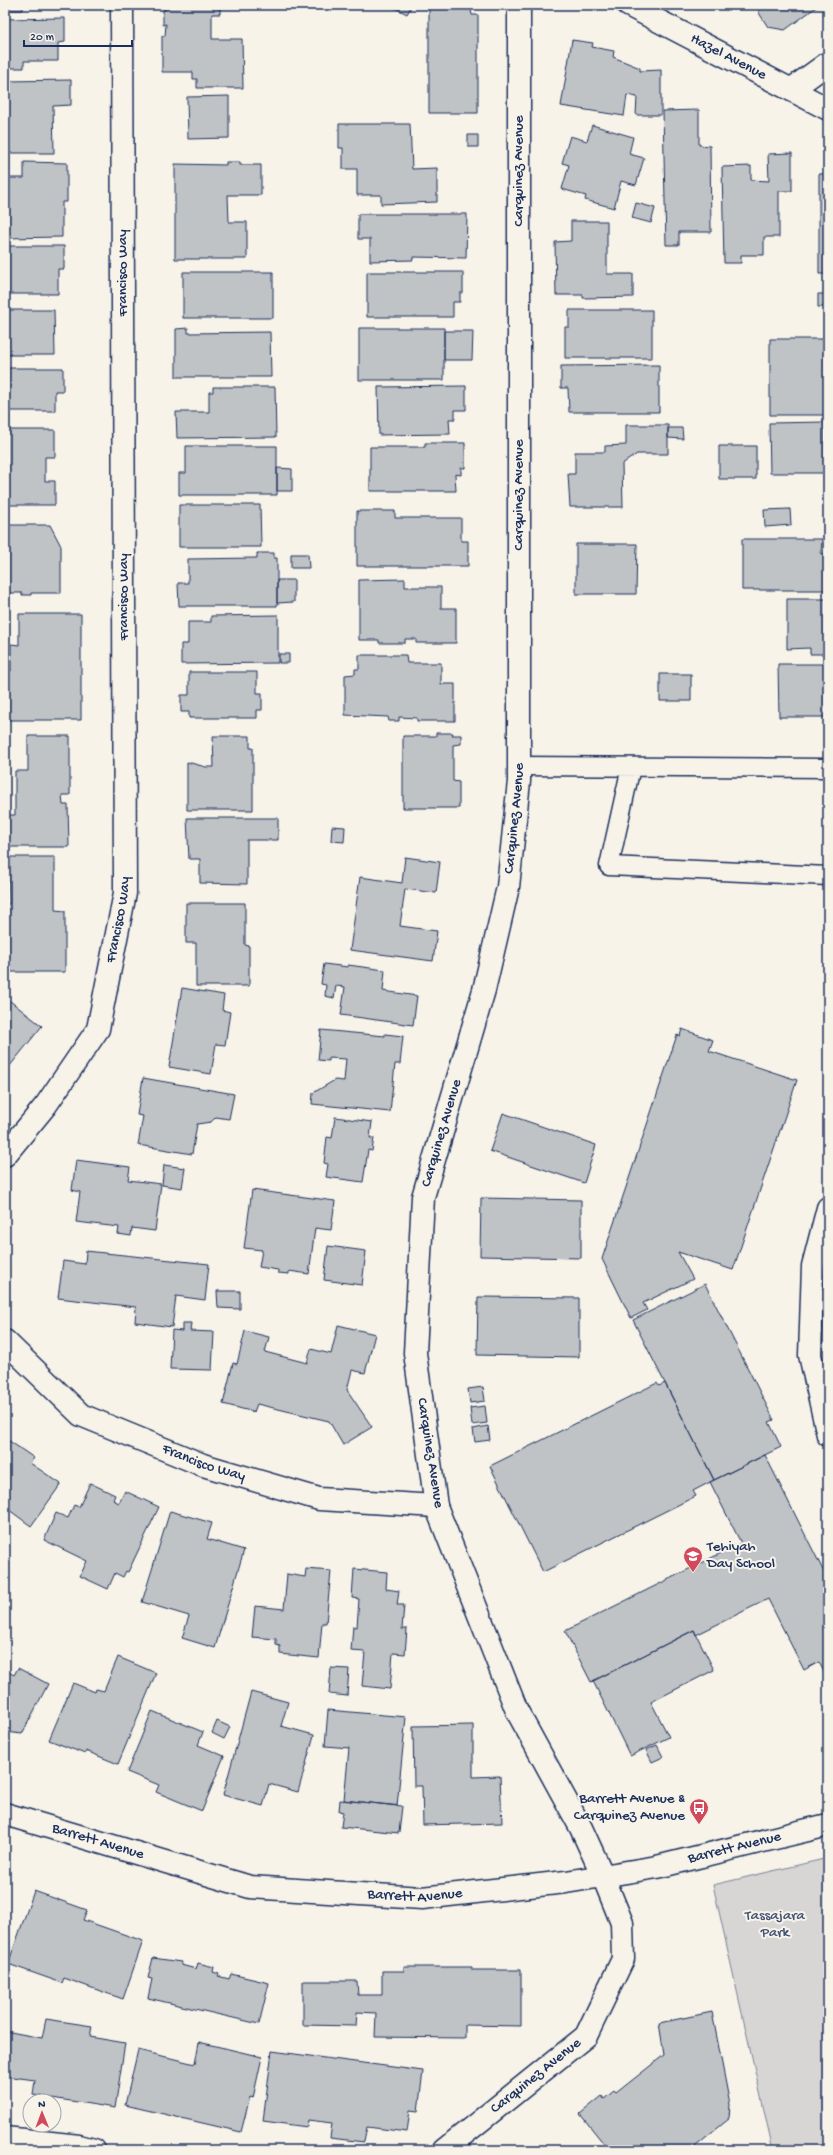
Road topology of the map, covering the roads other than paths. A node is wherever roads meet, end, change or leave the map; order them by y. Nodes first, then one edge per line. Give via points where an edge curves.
1 (122, 5) edge
2 (519, 5) edge
3 (628, 5) edge
4 (828, 63) edge
5 (792, 89) junction
6 (828, 109) edge
7 (518, 766) junction
8 (631, 767) junction
9 (828, 768) edge
10 (828, 876) edge
11 (5, 1155) edge
12 (828, 1208) edge
13 (5, 1341) edge
14 (828, 1435) edge
15 (436, 1506) junction
16 (5, 1814) edge
17 (828, 1825) edge
18 (603, 1876) junction
19 (5, 2138) edge
20 (94, 2150) edge
21 (444, 2150) edge

1 - 11 street, Francisco Way via 125,894 98,1029 46,1105
2 - 7 street, Carquinez Avenue
3 - 5 street, Hazel Avenue
4 - 5 street
5 - 6 street, Hazel Avenue
7 - 8 lane
7 - 15 street, Carquinez Avenue via 519,781 508,887 484,990 423,1197 415,1354
8 - 9 lane
8 - 10 lane via 609,866
12 - 14 street via 813,1266 810,1355
13 - 15 street, Francisco Way via 81,1415 203,1465 319,1499
15 - 18 street, Carquinez Avenue via 517,1711 581,1828
16 - 18 street, Barrett Avenue via 250,1887 422,1898
17 - 18 street, Barrett Avenue via 657,1867
18 - 21 street, Carquinez Avenue via 622,1923 623,1959 586,2036
19 - 20 street

